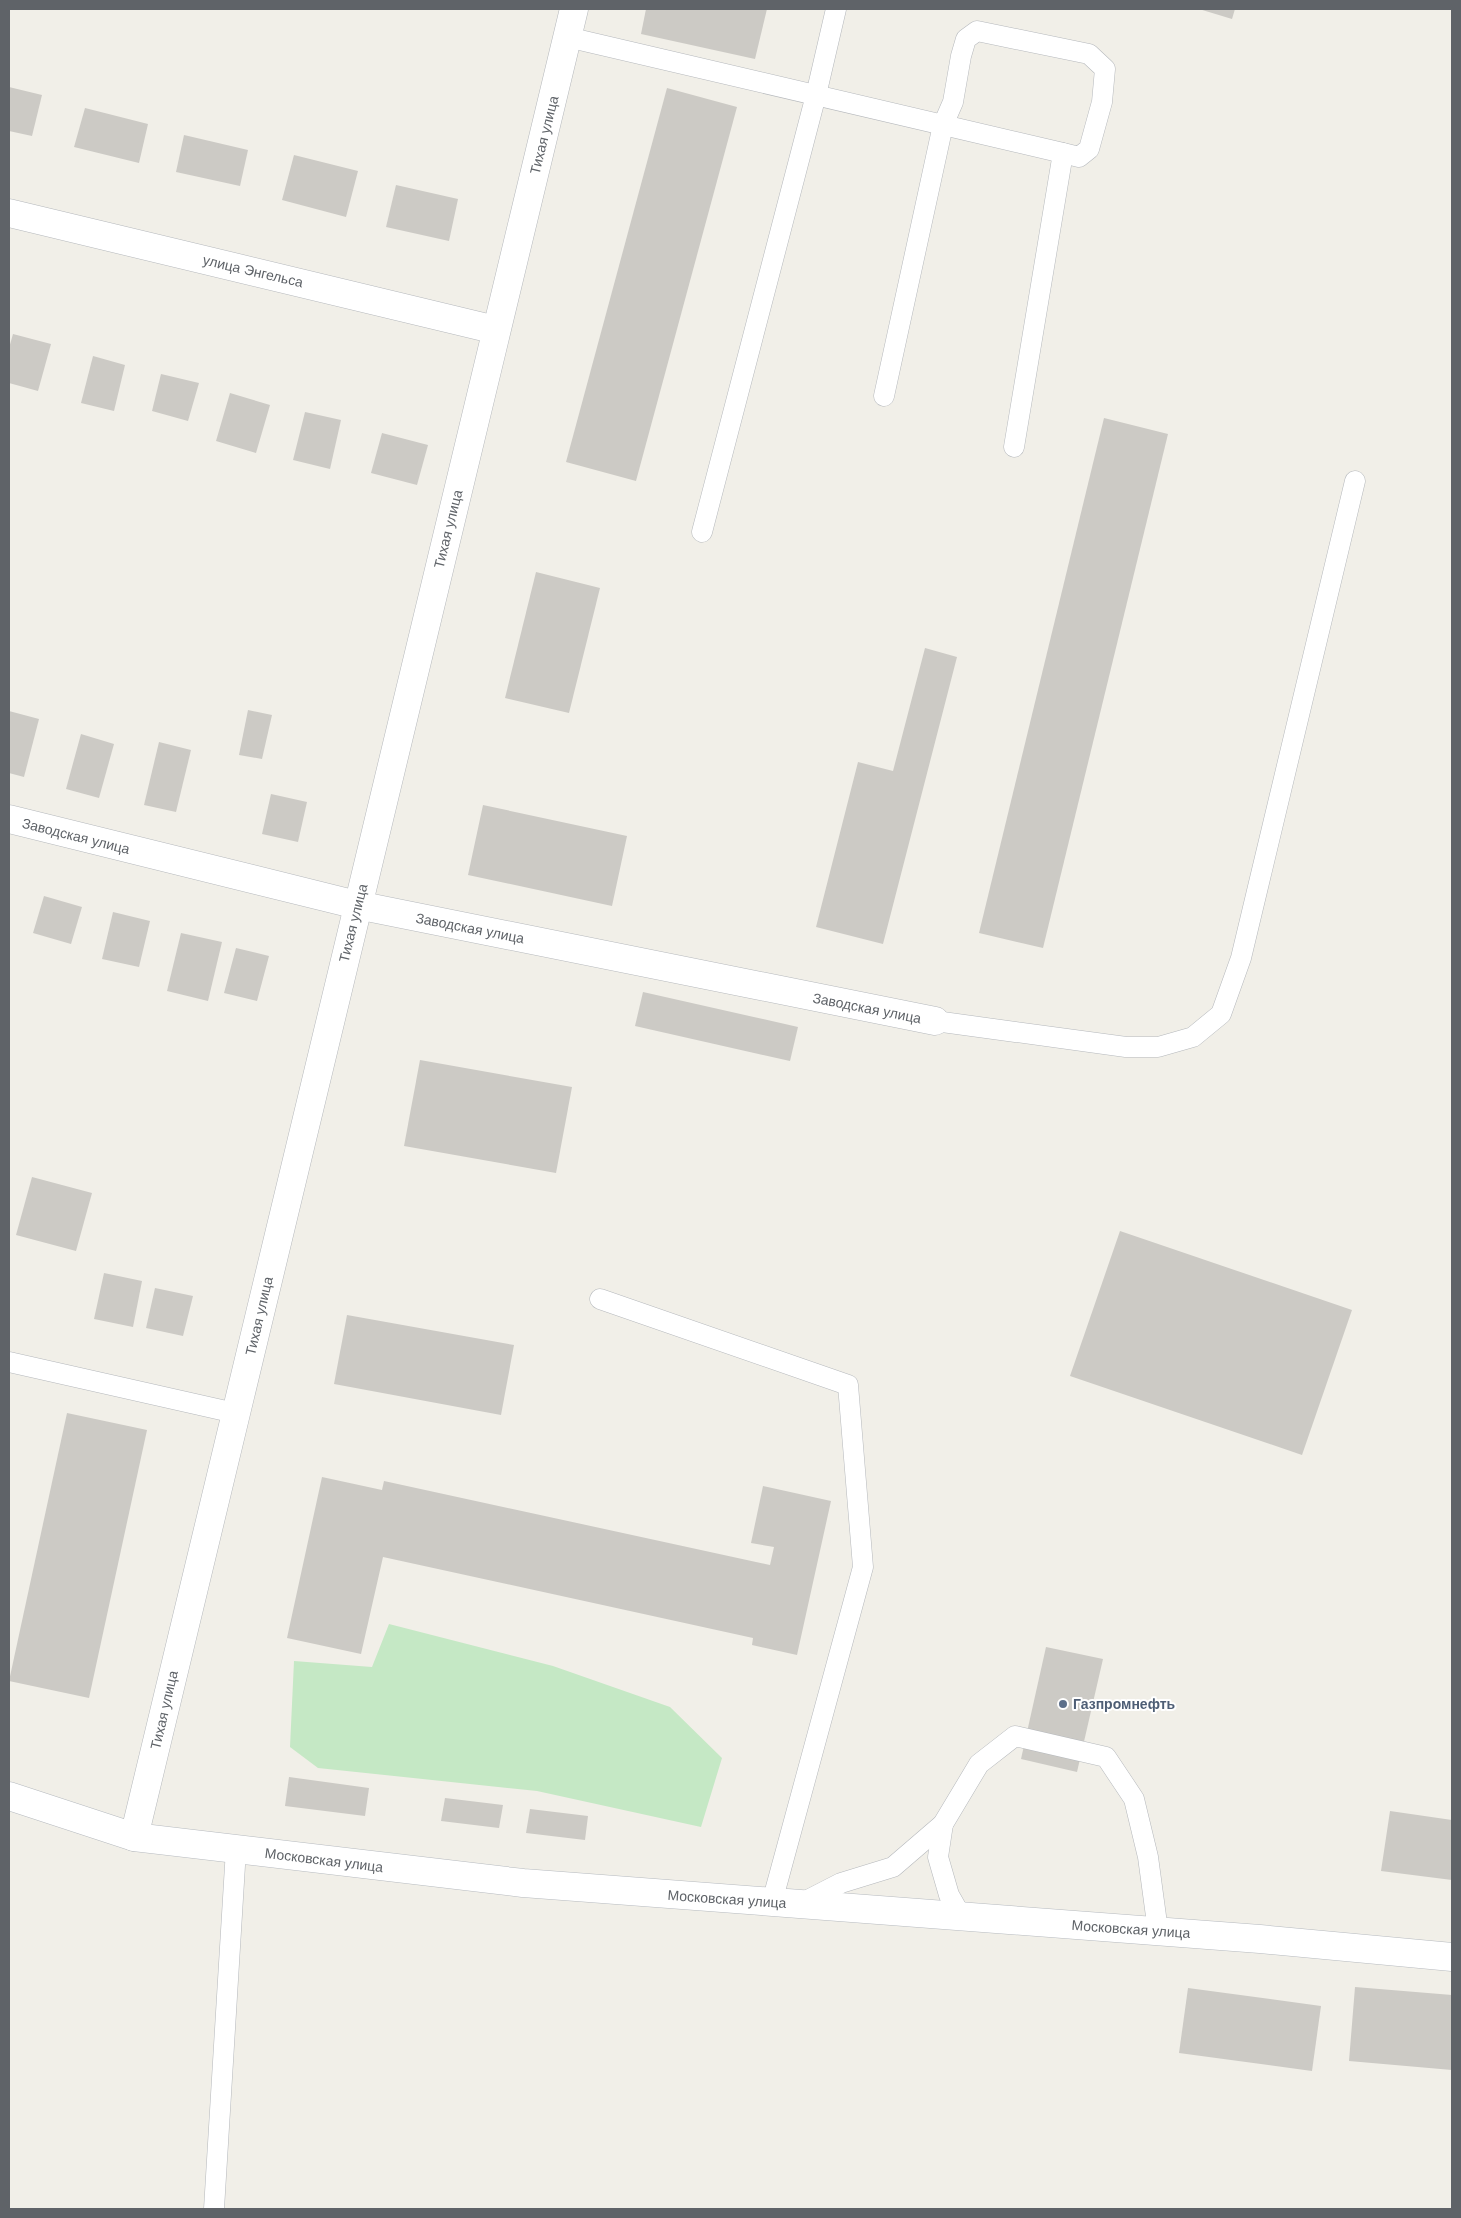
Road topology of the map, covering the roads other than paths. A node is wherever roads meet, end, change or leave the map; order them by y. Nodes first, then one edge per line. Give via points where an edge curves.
1 (574, 9) edge
2 (836, 9) edge
3 (567, 37) junction
4 (816, 96) junction
5 (943, 125) junction
6 (1063, 153) junction
7 (9, 213) edge
8 (496, 330) junction
9 (884, 396) dead end
10 (1014, 447) dead end
11 (1354, 481) dead end
12 (702, 532) dead end
13 (9, 819) edge
14 (358, 905) junction
15 (935, 1021) joint
16 (600, 1298) dead end
17 (9, 1362) edge
18 (236, 1413) junction
19 (9, 1796) edge
20 (943, 1824) junction
21 (134, 1837) junction
22 (236, 1849) junction
23 (772, 1902) junction
24 (799, 1904) junction
25 (961, 1916) junction
26 (1158, 1932) junction
27 (1452, 1957) edge
28 (214, 2209) edge

1 - 3 street, Тихая улица
2 - 4 lane
3 - 4 lane
3 - 8 street, Тихая улица
4 - 5 lane
4 - 12 lane
5 - 6 lane
5 - 6 lane via 953,102 966,39 977,32 1089,54 1105,69 1102,102 1089,149 1079,157
5 - 9 lane
6 - 10 lane
7 - 8 street, улица Энгельса
8 - 14 street, Тихая улица
11 - 15 lane via 1241,958 1220,1014 1193,1037 1158,1048 1126,1047
13 - 14 street, Заводская улица
14 - 15 street, Заводская улица
14 - 18 street, Тихая улица
16 - 23 lane via 848,1385 863,1567
17 - 18 lane
18 - 21 street, Тихая улица
19 - 21 street, Московская улица
20 - 24 lane via 893,1867 841,1883
20 - 25 lane via 938,1857 948,1895
20 - 26 lane via 979,1764 1015,1736 1106,1758 1134,1799 1148,1857
21 - 22 street, Московская улица
22 - 23 street, Московская улица via 523,1883
22 - 28 lane
23 - 24 street, Московская улица
24 - 25 street, Московская улица
25 - 26 street, Московская улица
26 - 27 street, Московская улица

